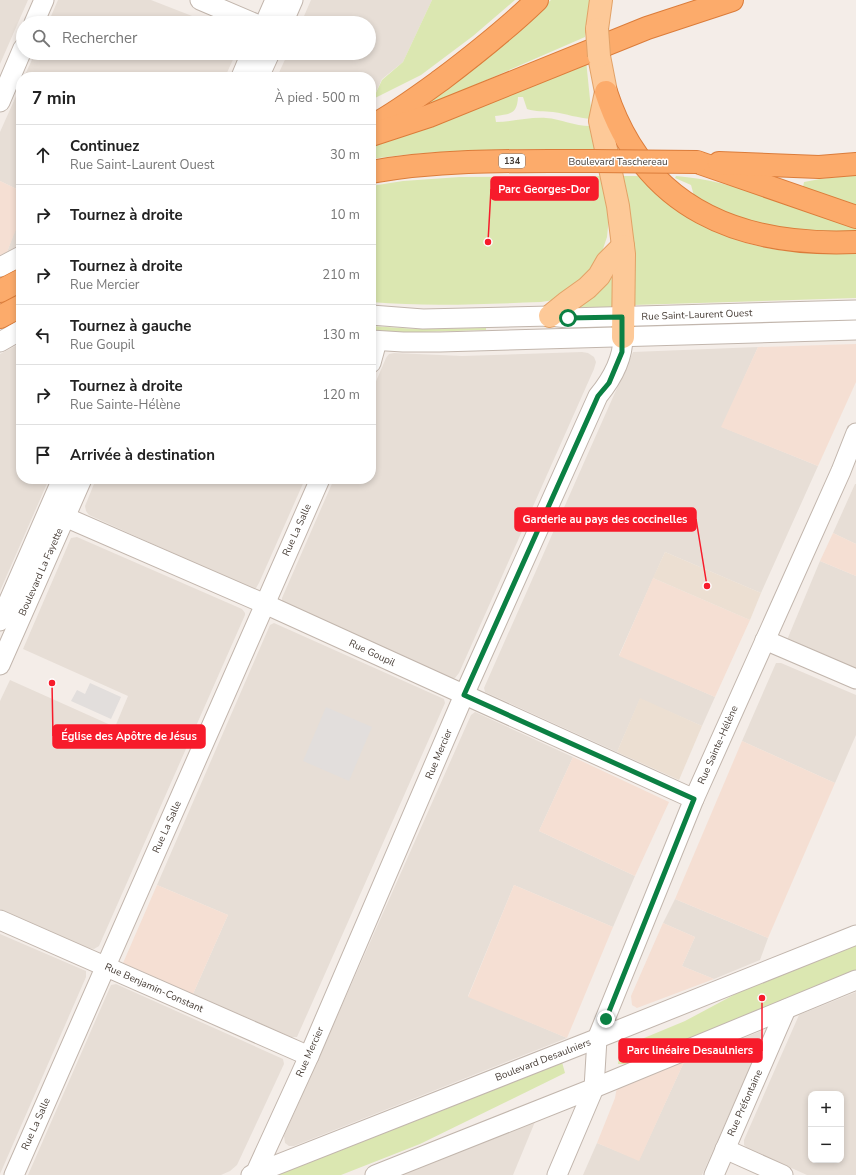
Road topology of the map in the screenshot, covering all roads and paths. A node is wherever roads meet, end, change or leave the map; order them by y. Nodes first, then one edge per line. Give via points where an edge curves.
1 (44, 0) edge
2 (200, 0) edge
3 (275, 0) edge
4 (293, 0) edge
5 (537, 0) edge
6 (600, 0) edge
7 (732, 0) edge
8 (37, 16) edge
9 (238, 16) edge
10 (268, 16) edge
11 (286, 16) edge
12 (18, 60) edge
13 (248, 60) edge
14 (267, 60) edge
15 (243, 72) edge
16 (261, 72) edge
17 (606, 92) junction
18 (0, 102) edge
19 (376, 124) edge
20 (376, 133) edge
21 (697, 162) junction
22 (856, 164) edge
23 (376, 171) edge
24 (856, 217) edge
25 (856, 242) edge
26 (623, 246) junction
27 (16, 259) edge
28 (0, 267) edge
29 (16, 283) edge
30 (0, 291) edge
31 (16, 309) edge
32 (856, 310) edge
33 (376, 316) edge
34 (550, 316) junction
35 (0, 317) edge
36 (622, 327) junction
37 (856, 330) edge
38 (16, 333) edge
39 (376, 340) edge
40 (0, 342) edge
41 (856, 433) edge
42 (61, 484) edge
43 (78, 484) edge
44 (318, 484) edge
45 (57, 514) junction
46 (265, 604) junction
47 (0, 621) edge
48 (765, 640) junction
49 (0, 666) edge
50 (856, 679) edge
51 (464, 695) junction
52 (694, 799) junction
53 (0, 920) edge
54 (856, 935) edge
55 (106, 966) junction
56 (856, 980) edge
57 (786, 1009) junction
58 (597, 1039) junction
59 (309, 1056) junction
60 (594, 1088) junction
61 (725, 1150) junction
62 (253, 1174) edge
63 (378, 1174) edge
64 (14, 1175) edge
65 (557, 1175) edge
66 (714, 1175) edge
67 (783, 1175) edge

1 - 8 street
2 - 9 street
3 - 10 street
4 - 11 street
5 - 19 highway via 465,62
6 - 17 main road, bridge via 597,29
7 - 20 highway via 647,28 430,116
12 - 18 street
13 - 15 street
14 - 16 street
17 - 25 highway via 621,130 636,155 663,186 693,208 727,225 767,236 818,242
17 - 26 main road via 600,121 618,206
21 - 22 highway via 819,167
21 - 23 highway, Boulevard Taschereau / 134, bridge via 460,162
21 - 24 highway, Boulevard Taschereau
26 - 34 main road via 607,262 588,288
26 - 36 main road
27 - 28 street
29 - 30 highway
31 - 35 highway
32 - 36 street, Rue Saint-Laurent Ouest
33 - 34 street, Rue Saint-Laurent Ouest via 423,319
34 - 36 street, Rue Saint-Laurent Ouest
36 - 37 street, Rue Saint-Laurent Ouest
36 - 39 street, Rue Saint-Laurent Ouest via 429,343
36 - 51 street, Rue Mercier via 622,352 609,383 598,396
38 - 40 street
41 - 48 street, Rue Sainte-Hélène
42 - 45 street, Boulevard La Fayette
43 - 45 street, Boulevard La Fayette
44 - 46 street, Rue La Salle
45 - 46 street, Rue Goupil
45 - 47 street, Boulevard La Fayette
45 - 49 street, Boulevard La Fayette
46 - 51 street, Rue Goupil
46 - 55 street, Rue La Salle
48 - 50 street
48 - 52 street, Rue Sainte-Hélène
51 - 52 street, Rue Goupil
51 - 59 street, Rue Mercier
52 - 58 street, Rue Sainte-Hélène
53 - 55 street, Rue Benjamin-Constant
54 - 58 street, Boulevard Desaulniers
55 - 59 street, Rue Benjamin-Constant
55 - 64 street, Rue La Salle
56 - 57 street
57 - 60 street
57 - 61 street, Rue Préfontaine
58 - 60 street, Rue Sainte-Hélène
58 - 62 street, Boulevard Desaulniers
59 - 62 street, Rue Mercier
60 - 63 street
60 - 65 street, Rue Sainte-Hélène
61 - 66 street, Rue Préfontaine
61 - 67 street

